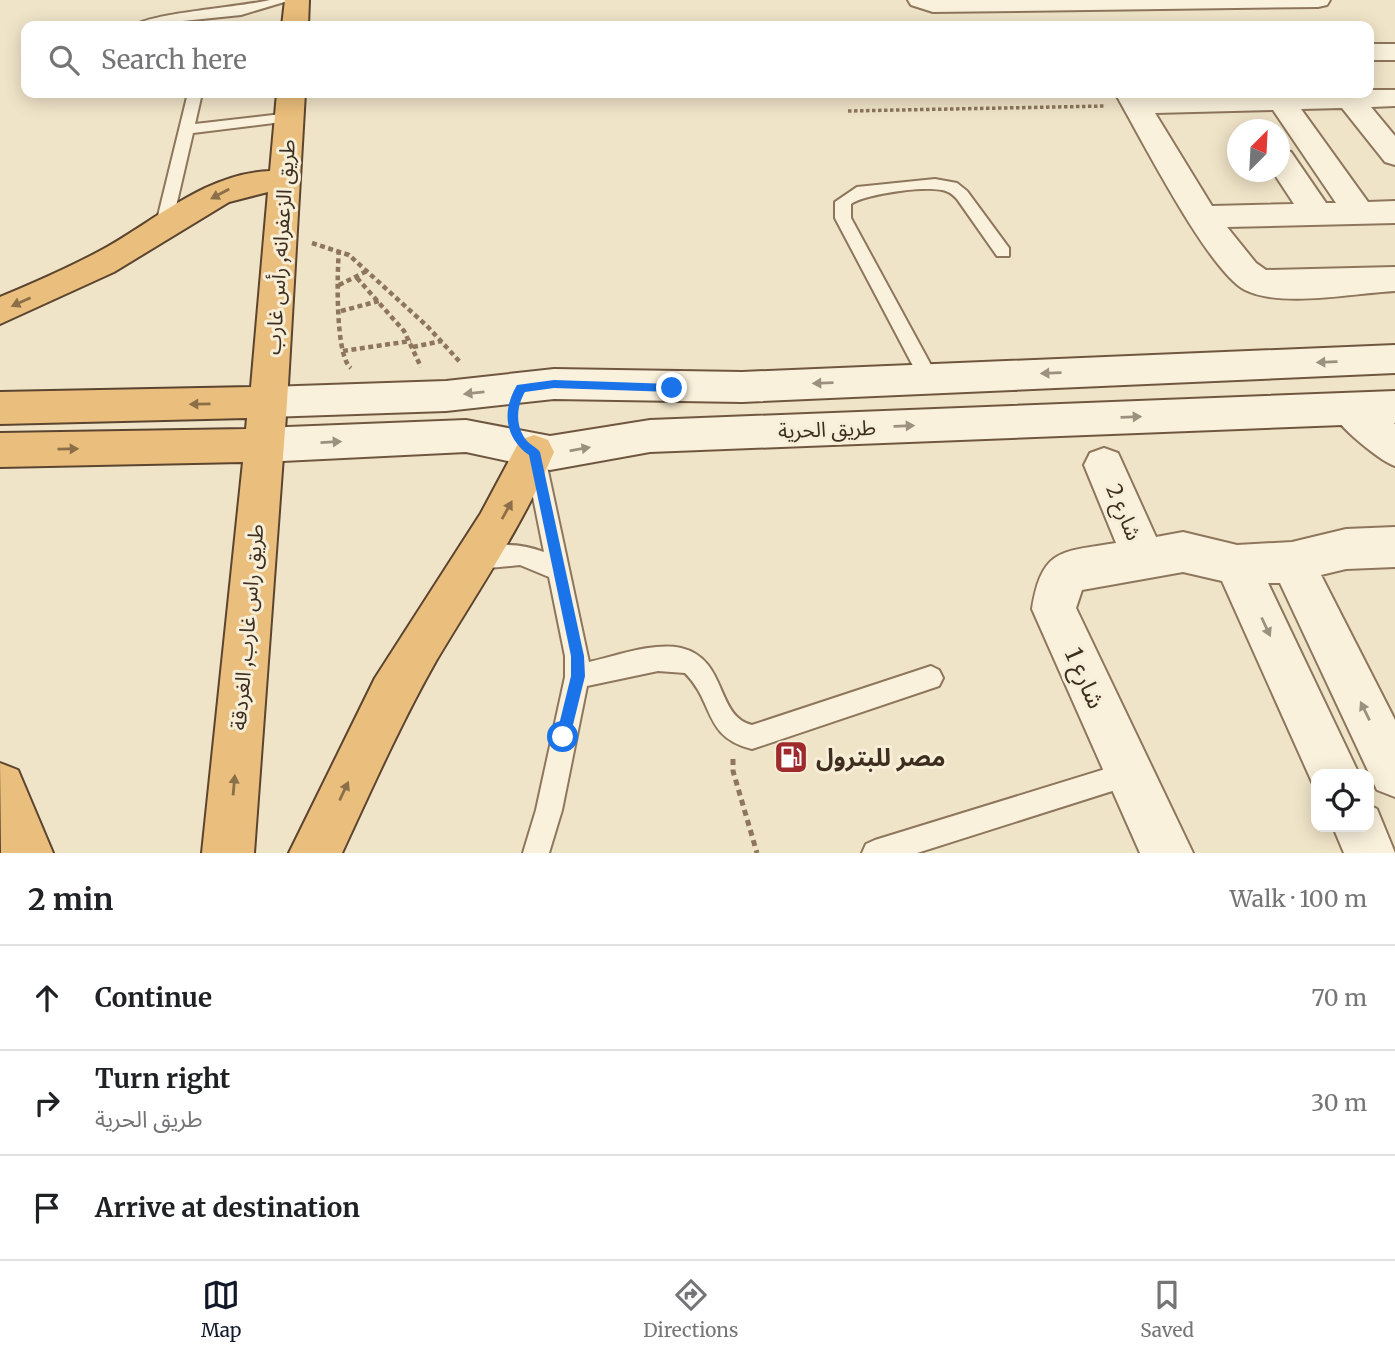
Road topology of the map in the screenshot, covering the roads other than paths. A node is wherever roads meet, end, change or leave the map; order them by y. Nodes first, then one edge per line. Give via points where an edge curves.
1 (285, 0) edge
2 (297, 0) edge
3 (920, 0) edge
4 (1269, 0) edge
5 (1318, 0) edge
6 (1074, 3) junction
7 (207, 20) edge
8 (190, 21) edge
9 (295, 21) edge
10 (1085, 21) edge
11 (1286, 21) edge
12 (1374, 52) edge
13 (1395, 52) edge
14 (1374, 97) edge
15 (194, 98) edge
16 (1321, 98) edge
17 (1349, 98) edge
18 (1395, 98) edge
19 (1133, 99) edge
20 (1281, 101) junction
21 (1241, 103) junction
22 (290, 105) edge
23 (1252, 119) edge
24 (187, 129) junction
25 (1395, 155) edge
26 (1290, 175) edge
27 (286, 181) junction
28 (1395, 212) edge
29 (1359, 213) junction
30 (1318, 215) junction
31 (1204, 218) junction
32 (163, 228) junction
33 (1003, 252) dead end
34 (1395, 279) edge
35 (0, 311) edge
36 (1395, 359) edge
37 (929, 378) junction
38 (521, 388) junction
39 (268, 402) junction
40 (1395, 407) edge
41 (0, 408) edge
42 (1348, 409) junction
43 (262, 445) junction
44 (1395, 449) edge
45 (0, 450) edge
46 (534, 452) junction
47 (1104, 465) dead end
48 (1395, 547) edge
49 (477, 559) junction
50 (1144, 559) junction
51 (1292, 562) junction
52 (1237, 565) junction
53 (559, 570) junction
54 (578, 676) junction
55 (931, 678) dead end
56 (1332, 769) edge
57 (1395, 772) edge
58 (1128, 774) junction
59 (0, 788) edge
60 (1361, 832) edge
61 (27, 853) edge
62 (228, 853) edge
63 (315, 853) edge
64 (536, 853) edge
65 (875, 853) edge
66 (1167, 853) edge
67 (1371, 853) edge

1 - 7 lane
2 - 9 highway
3 - 6 street via 933,5
4 - 5 street
4 - 6 street
4 - 11 street
6 - 10 street
7 - 8 lane
12 - 13 street
14 - 18 street
15 - 24 lane
16 - 20 street
17 - 25 street
19 - 21 street
19 - 31 street
20 - 21 street
20 - 29 street
21 - 23 street
22 - 24 lane
22 - 27 highway, طريق الزعفرانه, رأس غارب
24 - 32 lane
26 - 30 street
27 -> 32 highway via 237,186
27 - 39 highway, طريق الزعفرانه, رأس غارب
28 - 29 street
29 - 30 street
30 - 31 street
31 - 34 street via 1241,271 1253,280
32 -> 35 highway via 67,281
33 - 37 lane via 962,195 951,187 935,184 857,192 842,202 843,218
36 -> 37 street
37 -> 38 street via 742,387 554,384
38 -> 39 street via 470,379
38 - 46 street via 511,411 512,423 523,445
39 -> 41 highway
39 - 43 highway, طريق راس غارب, الغردقة
40 - 42 street, طريق الحرية
42 - 44 street via 1377,429
46 -> 42 street, طريق الحرية via 559,453 650,436
45 -> 43 highway
43 -> 46 street, طريق الحرية via 466,436
62 -> 43 highway, طريق راس غارب, الغردقة
49 -> 46 highway via 511,505
46 - 53 lane
47 - 50 street, شارع 2
48 - 51 street, شارع 1 via 1328,551
49 - 53 lane via 521,554
63 -> 49 highway via 393,692
50 - 52 street, شارع 1 via 1192,552
50 - 58 street, شارع 1 via 1072,571 1058,582 1053,599
51 - 52 street, شارع 1
57 -> 51 street
52 -> 56 street
53 - 54 lane
54 - 55 lane via 670,659 687,661 700,669 732,730 752,737
54 - 64 lane via 552,806
58 - 65 lane
58 - 66 street, شارع 1
59 - 61 highway
60 - 67 street

